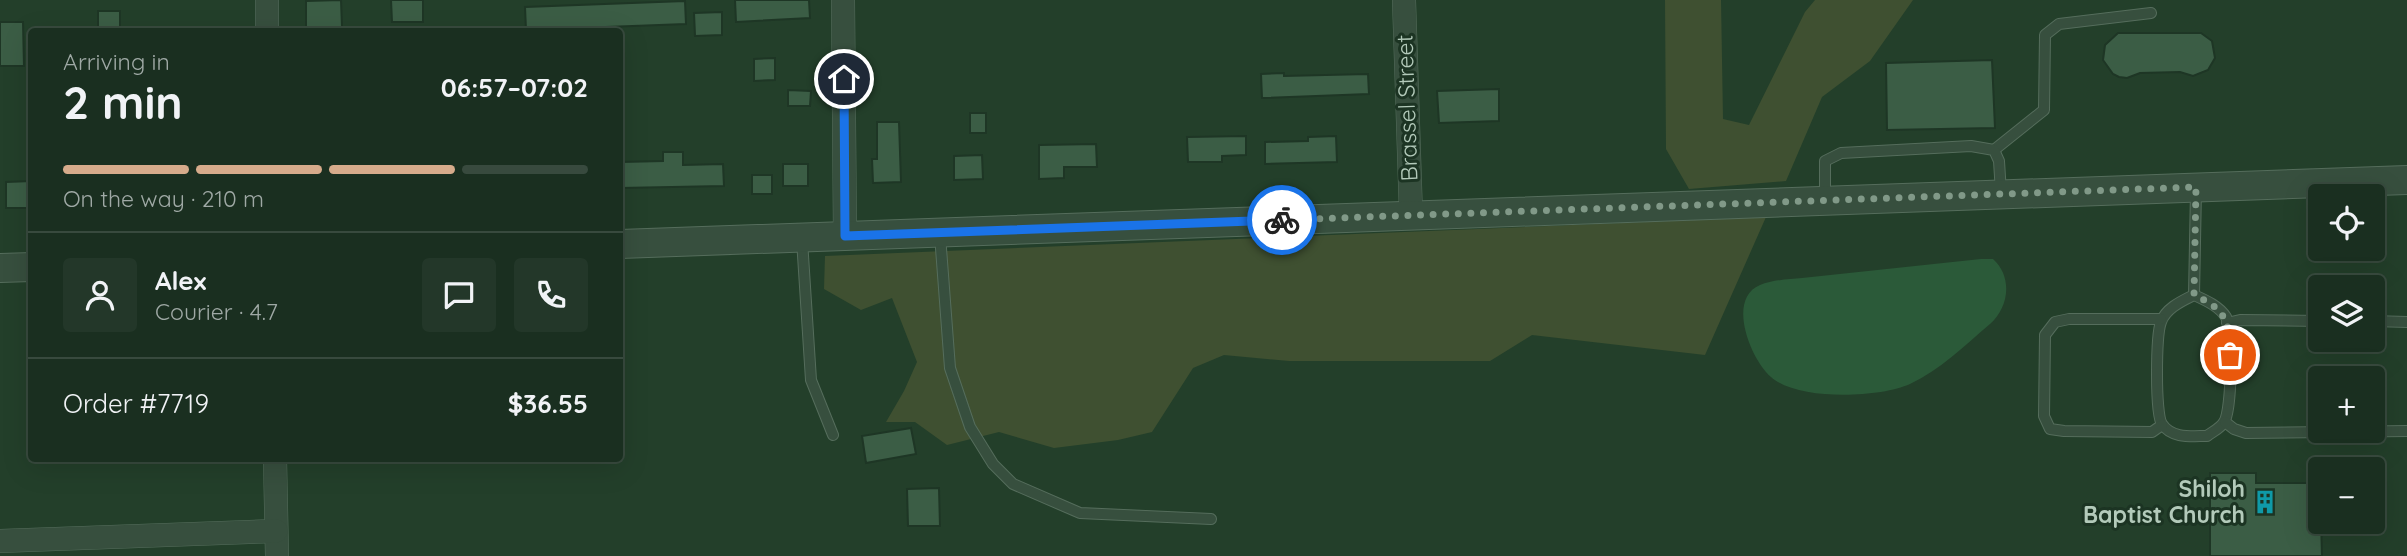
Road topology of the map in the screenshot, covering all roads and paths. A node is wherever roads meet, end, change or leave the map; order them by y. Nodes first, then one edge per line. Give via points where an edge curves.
1 (267, 0) edge
2 (843, 0) edge
3 (1404, 0) edge
4 (2151, 13) dead end
5 (267, 28) edge
6 (1994, 150) junction
7 (2407, 180) edge
8 (2196, 187) junction
9 (2001, 193) junction
10 (1825, 201) junction
11 (1411, 215) junction
12 (940, 232) junction
13 (845, 236) junction
14 (802, 237) junction
15 (623, 244) edge
16 (28, 267) edge
17 (0, 268) edge
18 (2194, 295) junction
19 (2161, 319) junction
20 (2308, 321) edge
21 (2385, 321) edge
22 (2407, 322) edge
23 (2227, 323) junction
24 (2225, 422) junction
25 (2162, 425) junction
26 (2407, 431) edge
27 (833, 435) dead end
28 (275, 462) edge
29 (1211, 519) dead end
30 (276, 531) junction
31 (0, 541) edge
32 (277, 556) edge

1 - 5 street
2 - 13 street
3 - 11 street, Brassel Street
4 - 6 lane via 2059,24 2045,35 2044,110
6 - 9 lane
6 - 10 lane via 1971,146 1840,153 1825,161
7 - 8 street
8 - 9 street
8 - 18 lane
9 - 10 street
10 - 11 street
11 - 12 street
12 - 13 street
12 - 29 lane via 950,368 970,427 993,464 1013,484 1080,513
13 - 14 street
14 - 15 street
14 - 27 lane via 811,380
16 - 17 street
18 - 19 lane
18 - 23 lane via 2209,302
19 - 25 lane via 2158,411
19 - 25 lane via 2055,322 2045,335 2044,415 2050,429 2064,431 2152,432
20 - 23 lane
21 - 22 lane
23 - 24 lane via 2229,407
24 - 25 lane via 2207,436 2178,436
24 - 26 lane via 2246,433
28 - 30 street
30 - 31 street
30 - 32 street

